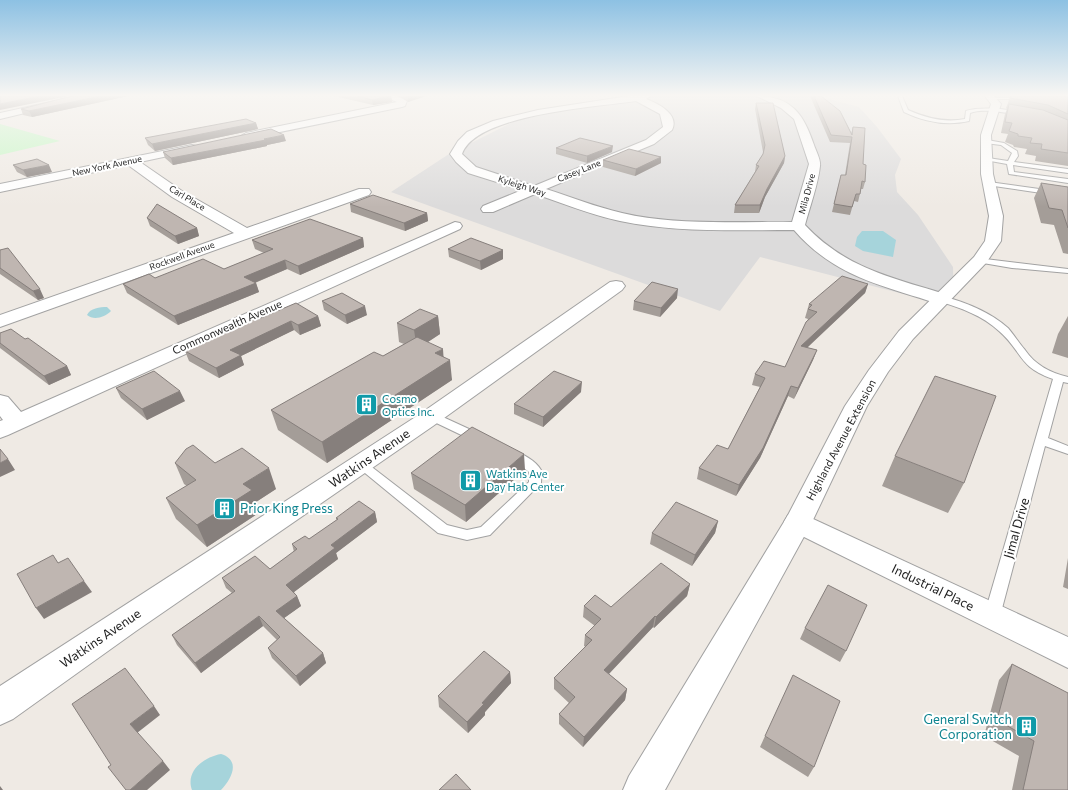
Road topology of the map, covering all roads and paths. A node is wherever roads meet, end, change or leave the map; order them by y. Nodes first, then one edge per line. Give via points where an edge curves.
1 (264, 133) edge
2 (475, 133) edge
3 (662, 133) edge
4 (804, 133) edge
5 (989, 133) edge
6 (239, 138) edge
7 (200, 146) edge
8 (995, 155) junction
9 (130, 161) junction
10 (1068, 171) edge
11 (1068, 181) edge
12 (989, 184) junction
13 (0, 188) edge
14 (534, 189) junction
15 (364, 192) dead end
16 (1068, 195) edge
17 (488, 209) dead end
18 (455, 226) dead end
19 (798, 226) junction
20 (245, 233) junction
21 (980, 260) junction
22 (1068, 271) edge
23 (616, 286) dead end
24 (942, 299) junction
25 (0, 321) edge
26 (1064, 379) edge
27 (0, 402) edge
28 (432, 416) junction
29 (9, 426) edge
30 (1041, 440) junction
31 (488, 443) edge
32 (501, 450) edge
33 (1068, 450) edge
34 (360, 464) junction
35 (798, 522) junction
36 (992, 616) junction
37 (1068, 653) edge
38 (0, 707) edge
39 (643, 790) edge

1 - 6 street
2 - 14 street, Kyleigh Way via 466,138 456,154 472,170
3 - 14 street, Casey Lane via 650,142
4 - 19 street, Mila Drive via 815,164
5 - 8 street, Highland Avenue Extension
7 - 9 street, New York Avenue
8 - 10 lane
8 - 11 lane via 1012,173
8 - 12 street, Highland Avenue Extension
9 - 13 street, New York Avenue
9 - 20 street, Carl Place via 177,194
12 - 16 lane
12 - 21 street, Highland Avenue Extension via 996,216 995,228 993,240
14 - 17 street, Casey Lane
14 - 19 street, Kyleigh Way via 619,217 636,220 681,224
15 - 20 street, Rockwell Avenue
18 - 29 street, Commonwealth Avenue
19 - 24 street, Mila Drive via 828,255 848,265
20 - 25 street, Rockwell Avenue
21 - 22 lane
21 - 24 street, Highland Avenue Extension
23 - 28 street, Watkins Avenue
24 - 26 lane, Jimal Drive via 965,306 992,320 1012,338 1034,366
24 - 35 street, Highland Avenue Extension via 906,335 879,370 856,406
26 - 30 lane, Jimal Drive
27 - 29 street
28 - 31 lane
28 - 34 street, Watkins Avenue
30 - 33 lane
30 - 36 lane, Jimal Drive
32 - 34 lane via 527,463 535,471 535,482 485,531 467,535 443,530
34 - 38 street, Watkins Avenue
35 - 36 street, Industrial Place
35 - 39 street, Highland Avenue Extension
36 - 37 street, Industrial Place

